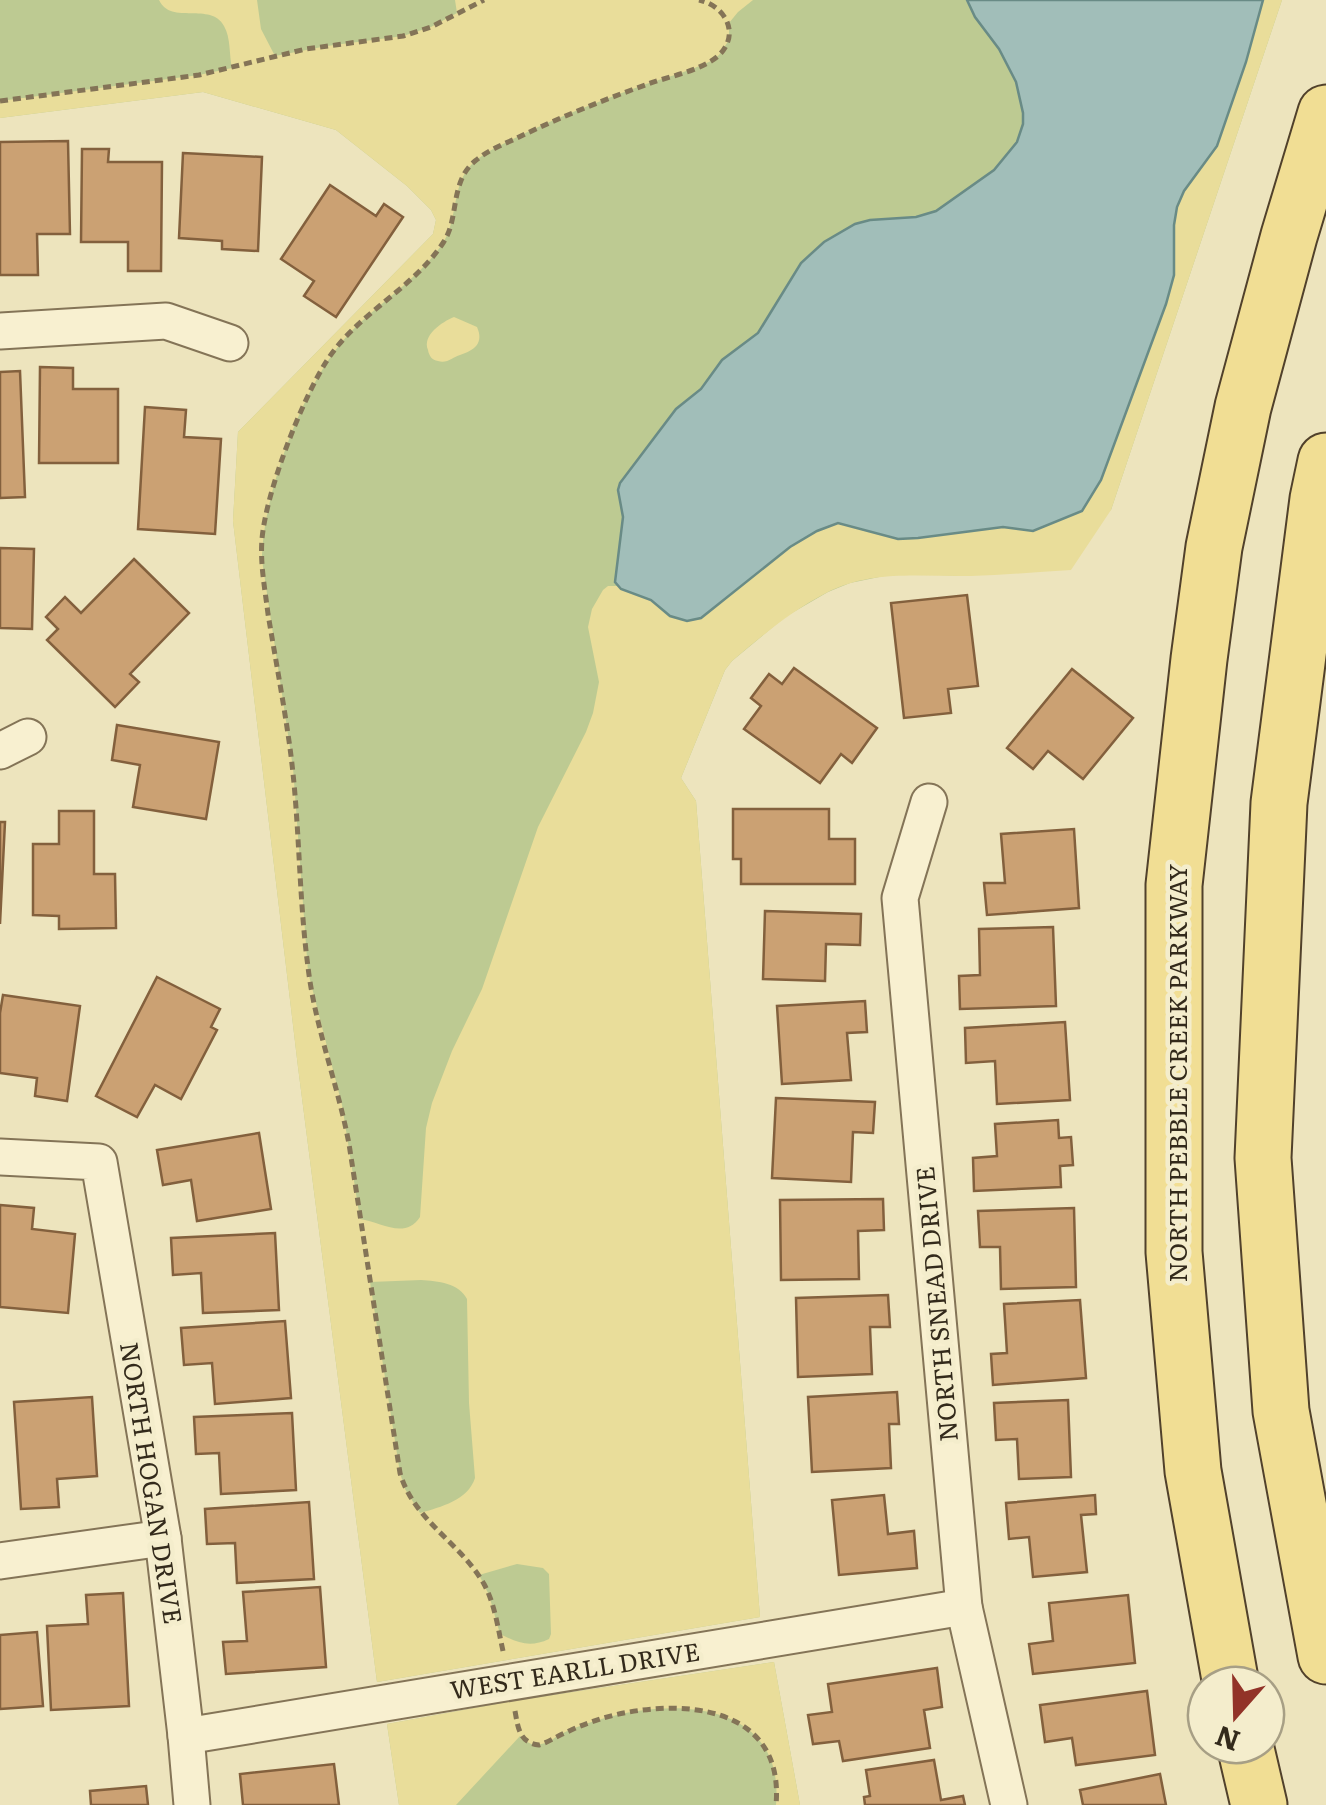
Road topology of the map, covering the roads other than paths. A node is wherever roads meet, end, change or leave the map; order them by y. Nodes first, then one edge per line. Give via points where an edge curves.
1 (1326, 113) edge
2 (0, 331) edge
3 (230, 343) dead end
4 (1326, 461) edge
5 (929, 802) dead end
6 (0, 1157) edge
7 (163, 1538) junction
8 (0, 1561) edge
9 (964, 1607) junction
10 (1326, 1656) edge
11 (1227, 1665) edge
12 (186, 1736) junction
13 (1250, 1765) edge
14 (192, 1805) edge
15 (1009, 1805) edge
16 (1259, 1805) edge

1 - 11 main road, NORTH PEBBLE CREEK PARKWAY via 1243,407 1214,547 1174,884 1174,1252 1192,1470
2 - 3 street via 166,321
4 - 10 main road via 1279,804 1263,1158 1280,1412
5 - 9 street, NORTH SNEAD DRIVE via 900,898
6 - 7 street, NORTH HOGAN DRIVE via 99,1162
7 - 8 street
7 - 12 street, NORTH HOGAN DRIVE
9 - 12 street, WEST EARLL DRIVE
9 - 15 street, NORTH SNEAD DRIVE
12 - 14 street, NORTH HOGAN DRIVE
13 - 16 main road

